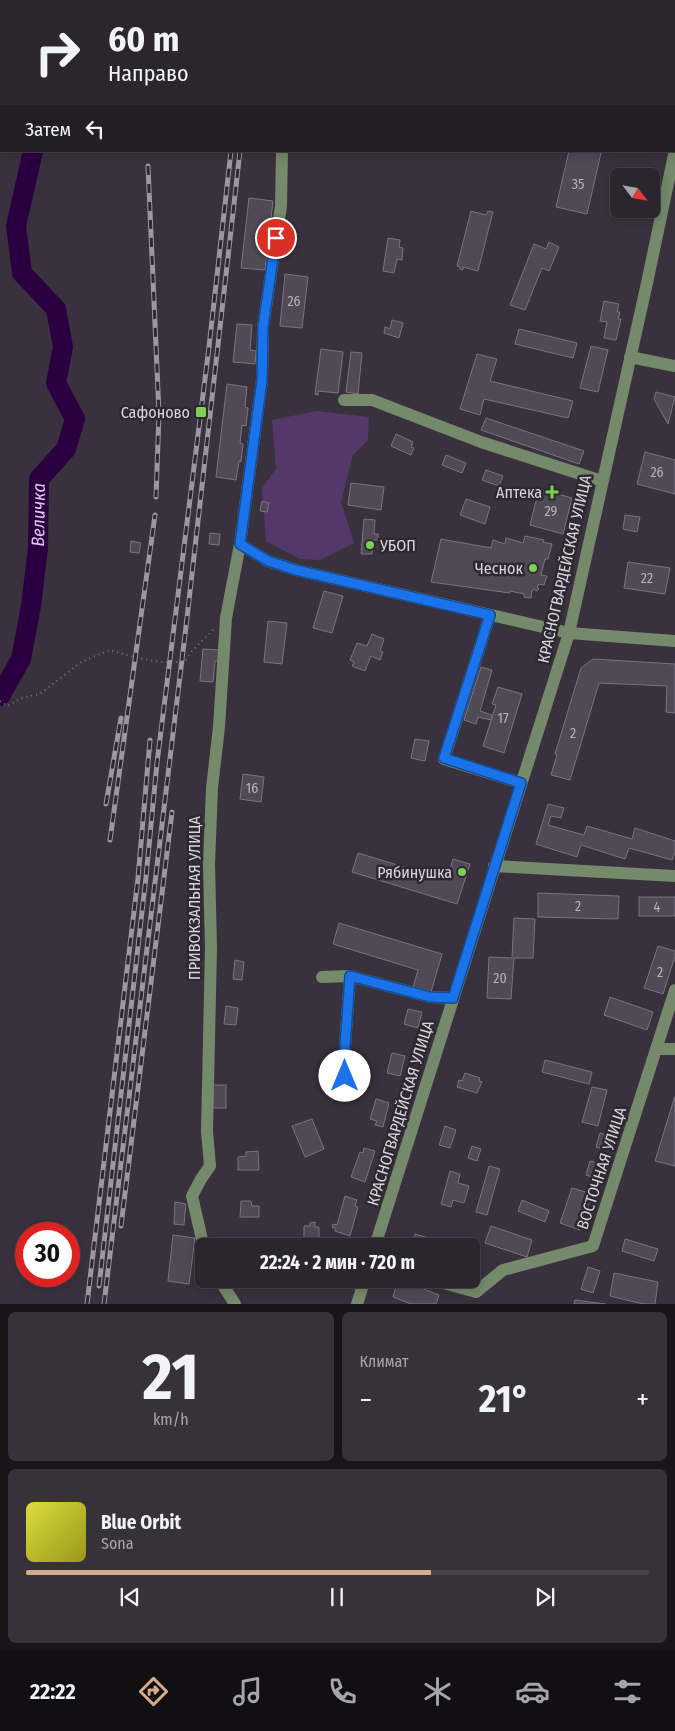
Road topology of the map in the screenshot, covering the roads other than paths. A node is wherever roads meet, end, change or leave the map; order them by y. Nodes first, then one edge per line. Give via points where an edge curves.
1 (282, 152) edge
2 (675, 152) edge
3 (630, 356) junction
4 (675, 366) edge
5 (344, 400) dead end
6 (602, 481) junction
7 (240, 544) junction
8 (490, 615) junction
9 (569, 632) junction
10 (675, 642) edge
11 (521, 783) junction
12 (494, 866) junction
13 (675, 876) edge
14 (350, 976) junction
15 (322, 978) dead end
16 (675, 990) edge
17 (453, 998) junction
18 (656, 1049) junction
19 (675, 1049) edge
20 (346, 1091) dead end
21 (202, 1238) edge
22 (378, 1238) edge
23 (225, 1288) edge
24 (362, 1288) edge
25 (462, 1288) edge
26 (235, 1304) edge
27 (357, 1304) edge

1 - 7 street, ПРИВОКЗАЛЬНАЯ УЛИЦА via 280,206 263,327 262,380
2 - 3 street, КРАСНОГВАРДЕЙСКАЯ УЛИЦА
3 - 4 street
3 - 6 street, КРАСНОГВАРДЕЙСКАЯ УЛИЦА
5 - 6 street via 372,400 481,442
6 - 9 street, КРАСНОГВАРДЕЙСКАЯ УЛИЦА
7 - 8 street via 268,561 296,570
7 - 21 street, ПРИВОКЗАЛЬНАЯ УЛИЦА via 226,618 212,788 207,1131 210,1166 192,1196
8 - 9 street
8 - 11 street via 444,758
9 - 10 street
9 - 11 street, КРАСНОГВАРДЕЙСКАЯ УЛИЦА
11 - 12 street, КРАСНОГВАРДЕЙСКАЯ УЛИЦА
12 - 13 street
12 - 17 street, КРАСНОГВАРДЕЙСКАЯ УЛИЦА
14 - 15 street
14 - 17 street via 430,997
14 - 20 street via 344,1060
16 - 18 street, ВОСТОЧНАЯ УЛИЦА
17 - 22 street, КРАСНОГВАРДЕЙСКАЯ УЛИЦА
18 - 19 street
18 - 25 street, ВОСТОЧНАЯ УЛИЦА via 593,1246 503,1270 476,1292
23 - 26 street
24 - 27 street

